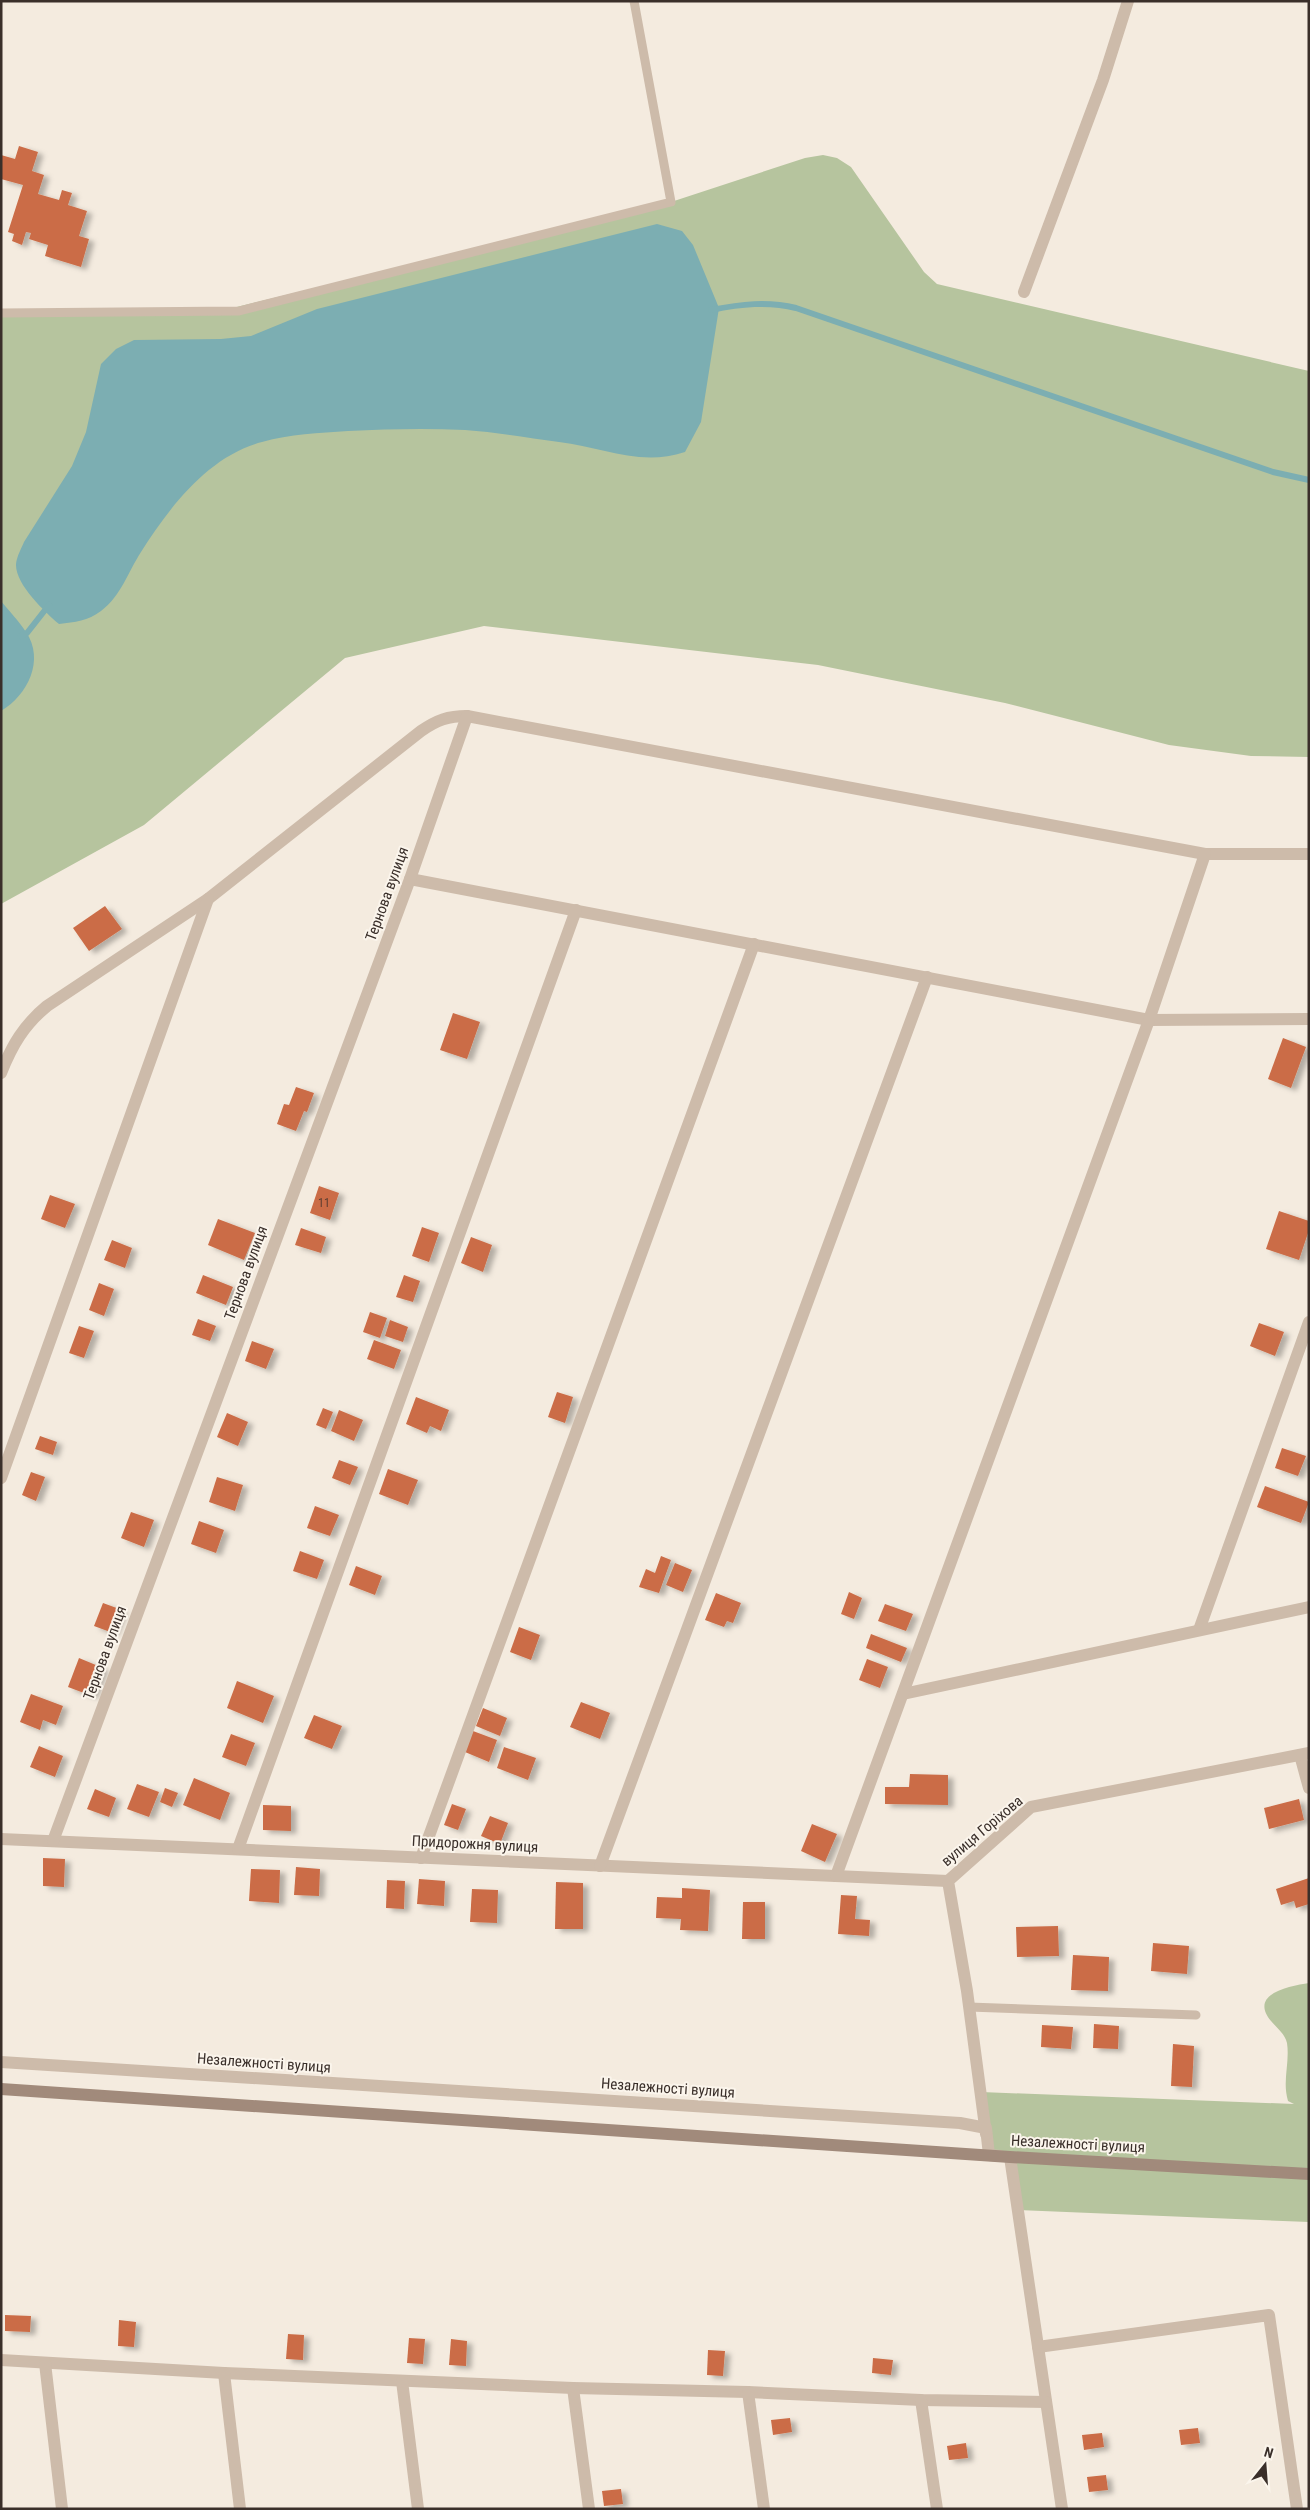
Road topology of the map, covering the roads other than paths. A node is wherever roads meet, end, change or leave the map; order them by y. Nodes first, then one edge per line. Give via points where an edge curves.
1 (634, 1) edge
2 (1128, 1) edge
3 (1024, 292) dead end
4 (1, 314) edge
5 (467, 716) junction
6 (1205, 854) junction
7 (1309, 854) edge
8 (410, 879) junction
9 (208, 898) junction
10 (576, 910) junction
11 (754, 944) junction
12 (927, 977) junction
13 (1309, 1019) edge
14 (1149, 1020) junction
15 (1, 1073) edge
16 (1309, 1322) edge
17 (1, 1478) edge
18 (1309, 1607) edge
19 (1199, 1630) junction
20 (903, 1694) junction
21 (1304, 1754) edge
22 (1309, 1788) edge
23 (1, 1839) edge
24 (53, 1841) junction
25 (238, 1849) junction
26 (421, 1858) junction
27 (600, 1866) junction
28 (836, 1876) junction
29 (948, 1881) junction
30 (969, 2007) junction
31 (1196, 2015) dead end
32 (1, 2062) edge
33 (1, 2089) edge
34 (986, 2128) junction
35 (989, 2155) junction
36 (1010, 2157) junction
37 (1309, 2174) edge
38 (1038, 2346) junction
39 (1, 2360) edge
40 (45, 2363) junction
41 (224, 2373) junction
42 (402, 2381) junction
43 (573, 2388) junction
44 (748, 2392) junction
45 (921, 2400) junction
46 (1046, 2402) junction
47 (62, 2509) edge
48 (240, 2509) edge
49 (418, 2509) edge
50 (588, 2509) edge
51 (764, 2509) edge
52 (937, 2509) edge
53 (1062, 2509) edge
54 (1297, 2509) edge

1 - 4 lane via 670,202 239,311
2 - 3 street via 1103,80
5 - 6 street
5 - 8 street, Тернова вулиця
5 - 9 street via 449,716 435,721
6 - 7 street
6 - 14 street
8 - 10 street
8 - 24 street, Тернова вулиця
9 - 15 street via 47,1006 32,1019 8,1053
9 - 17 street
10 - 11 street
10 - 25 street
11 - 12 street
11 - 26 street
12 - 14 street
12 - 27 street
13 - 14 street
14 - 20 street
16 - 19 street
18 - 19 street
19 - 20 street
20 - 28 street
21 - 22 street
21 - 29 street, вулиця Горіхова via 1031,1808
23 - 24 street, Придорожня вулиця
24 - 25 street, Придорожня вулиця
25 - 26 street, Придорожня вулиця
26 - 27 street, Придорожня вулиця
27 - 28 street, Придорожня вулиця
28 - 29 street, Придорожня вулиця
29 - 30 street, вулиця Горіхова
30 - 31 lane
30 - 34 street, вулиця Горіхова
32 - 34 street, Незалежності вулиця
33 - 35 main road
34 - 35 street, Незалежності вулиця
35 - 36 street, Незалежності вулиця
36 - 37 street, Незалежності вулиця
36 - 38 street
38 - 46 street
38 - 54 street via 1269,2315
39 - 40 street
40 - 41 street
40 - 47 street
41 - 42 street
41 - 48 street
42 - 43 street
42 - 49 street
43 - 44 street
43 - 50 street
44 - 45 street
44 - 51 street
45 - 46 street
45 - 52 street
46 - 53 street

